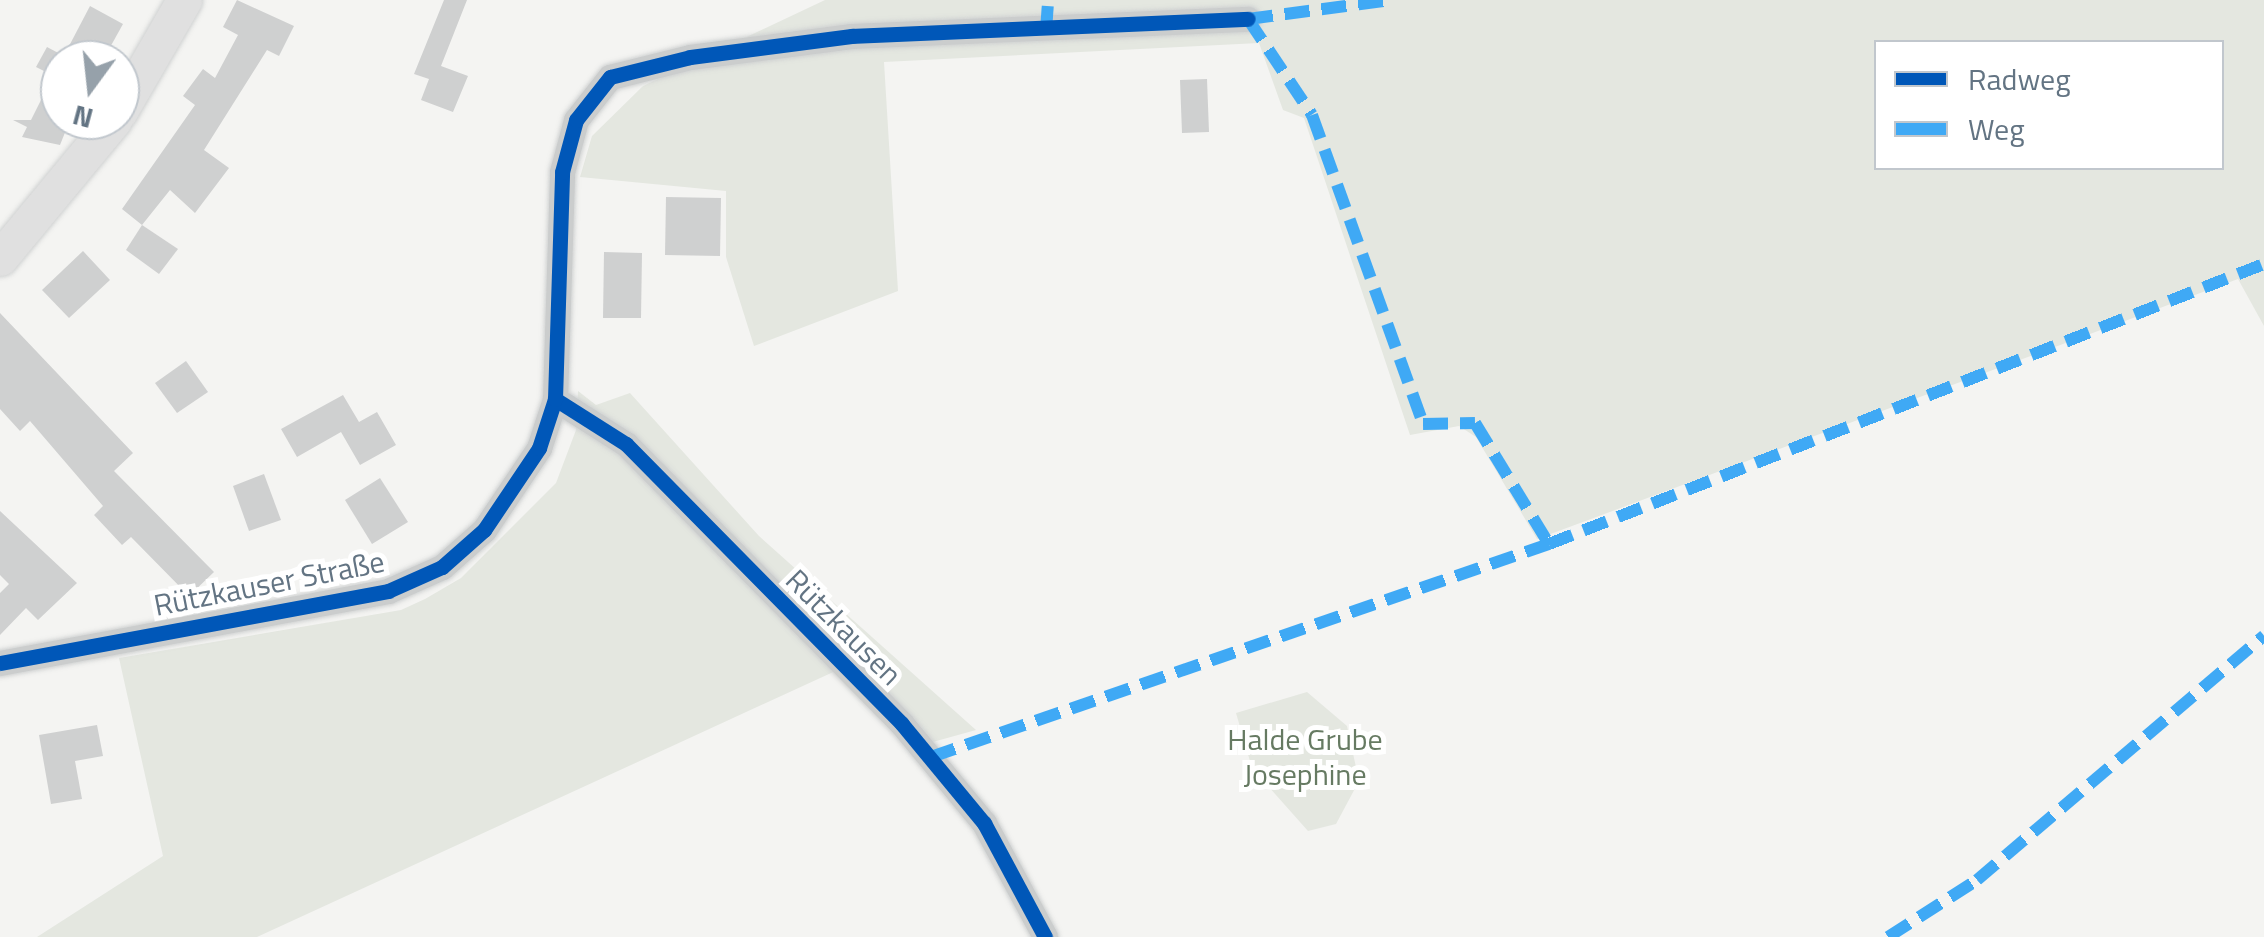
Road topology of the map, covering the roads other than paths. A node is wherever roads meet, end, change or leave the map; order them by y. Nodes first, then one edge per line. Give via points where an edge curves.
1 (184, 0) edge
2 (1248, 20) dead end
3 (140, 76) edge
4 (97, 140) edge
5 (0, 258) edge
6 (556, 398) junction
7 (0, 663) edge
8 (1045, 937) edge

1 - 3 street
2 - 6 street, Rützkauser Straße via 852,36 690,56 610,76 576,120 562,172
4 - 5 street
6 - 7 street, Rützkauser Straße via 515,490 442,567 388,591
6 - 8 street, Rützkausen via 626,444 902,724 984,822

